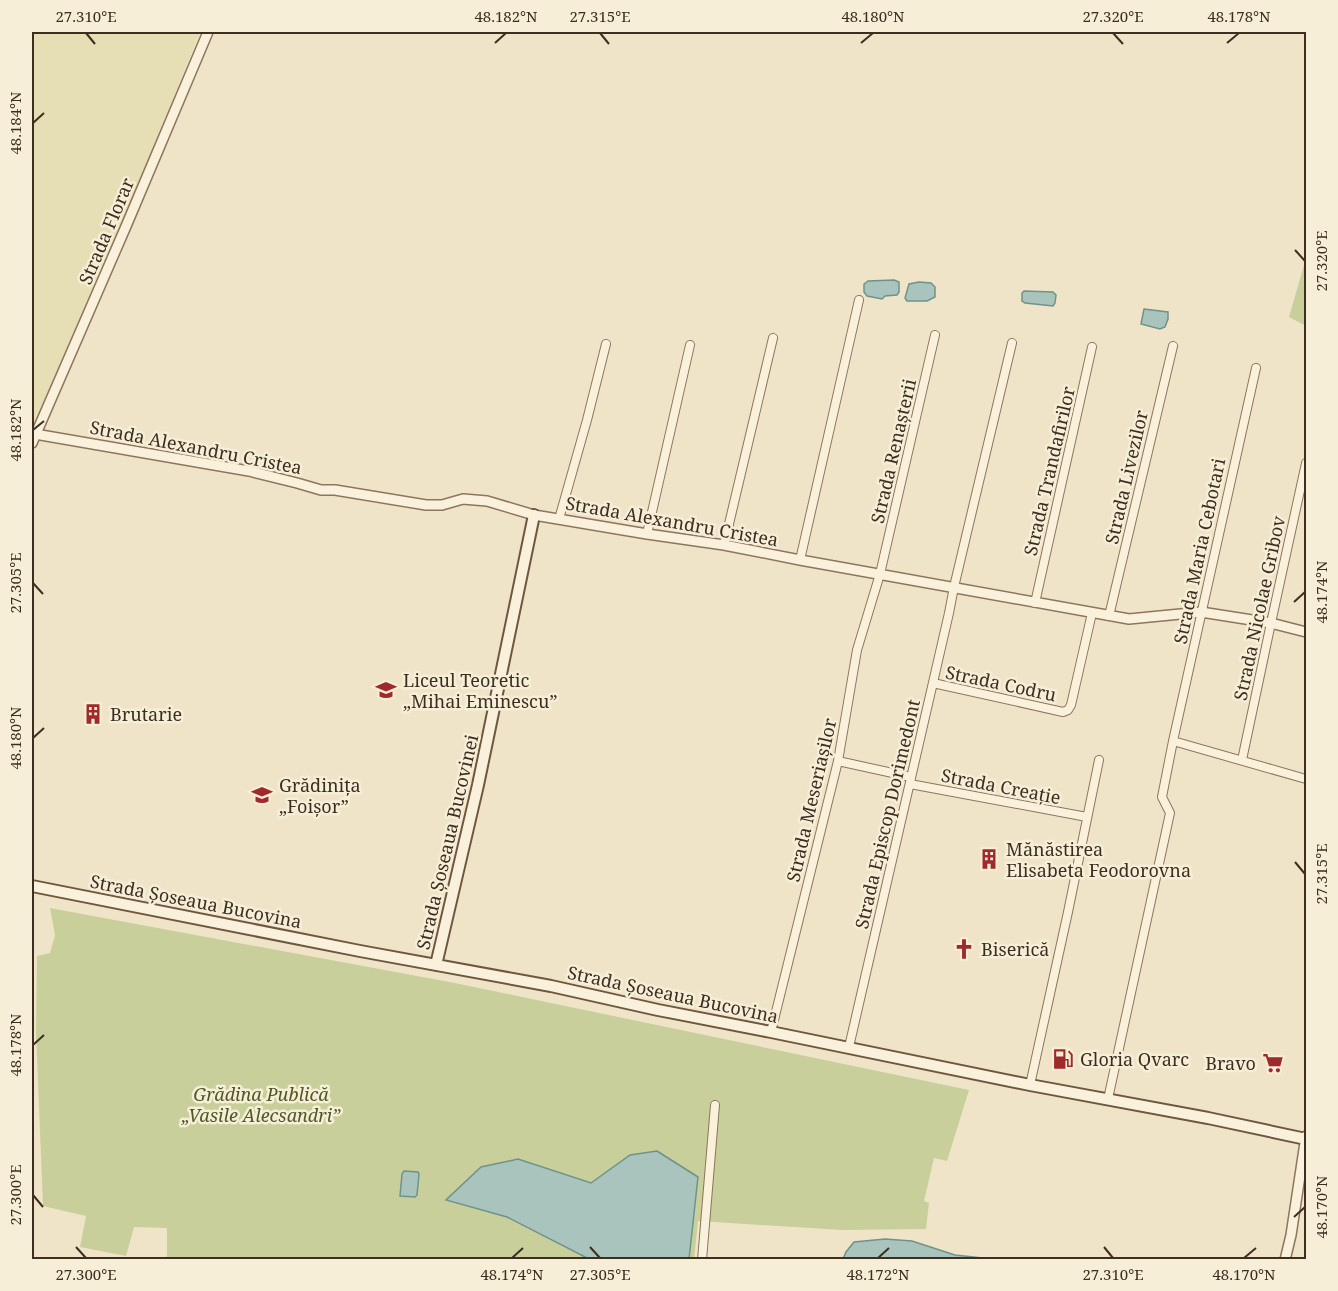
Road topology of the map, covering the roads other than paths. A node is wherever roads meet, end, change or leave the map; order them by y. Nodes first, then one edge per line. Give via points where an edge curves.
1 (208, 32) edge
2 (859, 300) dead end
3 (935, 335) dead end
4 (773, 339) dead end
5 (1012, 343) dead end
6 (606, 344) dead end
7 (690, 345) dead end
8 (1173, 346) dead end
9 (1092, 347) dead end
10 (1256, 368) dead end
11 (33, 440) edge
12 (1306, 463) edge
13 (534, 514) junction
14 (559, 519) junction
15 (647, 534) junction
16 (724, 544) junction
17 (800, 560) junction
18 (880, 574) junction
19 (954, 587) junction
20 (1035, 603) junction
21 (1201, 612) junction
22 (1092, 613) junction
23 (1108, 616) junction
24 (1270, 623) junction
25 (1306, 632) edge
26 (933, 683) junction
27 (1173, 741) junction
28 (1099, 760) dead end
29 (1242, 760) junction
30 (838, 761) junction
31 (1306, 777) edge
32 (910, 780) junction
33 (1087, 817) junction
34 (32, 886) edge
35 (436, 965) junction
36 (771, 1032) junction
37 (849, 1047) junction
38 (1030, 1084) junction
39 (1108, 1099) junction
40 (715, 1105) dead end
41 (1306, 1138) edge
42 (702, 1260) edge
43 (1285, 1260) edge

1 - 11 street, Strada Florar
2 - 17 street
3 - 18 street, Strada Renașterii
4 - 16 street
5 - 19 street, Strada Episcop Dorimedont
6 - 14 street
7 - 15 street
8 - 23 street, Strada Livezilor
9 - 20 street, Strada Trandafirilor
10 - 21 street, Strada Maria Cebotari
11 - 13 street, Strada Alexandru Cristea via 249,471 321,490 426,505 463,499 487,501
12 - 24 street, Strada Nicolae Gribov
13 - 14 street, Strada Alexandru Cristea
13 - 35 main road, Strada Șoseaua Bucovinei
14 - 15 street, Strada Alexandru Cristea
15 - 16 street, Strada Alexandru Cristea
16 - 17 street, Strada Alexandru Cristea
17 - 18 street, Strada Alexandru Cristea
18 - 19 street, Strada Alexandru Cristea
18 - 30 street, Strada Meseriașilor via 857,650
19 - 20 street, Strada Alexandru Cristea
19 - 26 street, Strada Episcop Dorimedont
20 - 22 street, Strada Alexandru Cristea
21 - 23 street, Strada Alexandru Cristea via 1129,619
21 - 24 street, Strada Alexandru Cristea
21 - 27 street, Strada Maria Cebotari
22 - 23 street, Strada Alexandru Cristea
22 - 26 street, Strada Codru via 1071,705 1064,712
24 - 25 street, Strada Alexandru Cristea
24 - 29 street, Strada Nicolae Gribov
26 - 32 street, Strada Episcop Dorimedont
27 - 29 street
27 - 39 street, Strada Maria Cebotari via 1162,797 1170,813
28 - 33 street
29 - 31 street
30 - 32 street, Strada Creație
30 - 36 street, Strada Meseriașilor
32 - 33 street, Strada Creație
32 - 37 street, Strada Episcop Dorimedont
33 - 38 street
34 - 35 main road, Strada Șoseaua Bucovina
35 - 36 main road, Strada Șoseaua Bucovina
36 - 37 main road, Strada Șoseaua Bucovina
37 - 38 main road, Strada Șoseaua Bucovina
38 - 39 main road, Strada Șoseaua Bucovina
39 - 41 main road, Strada Șoseaua Bucovina
40 - 42 street
41 - 43 street

